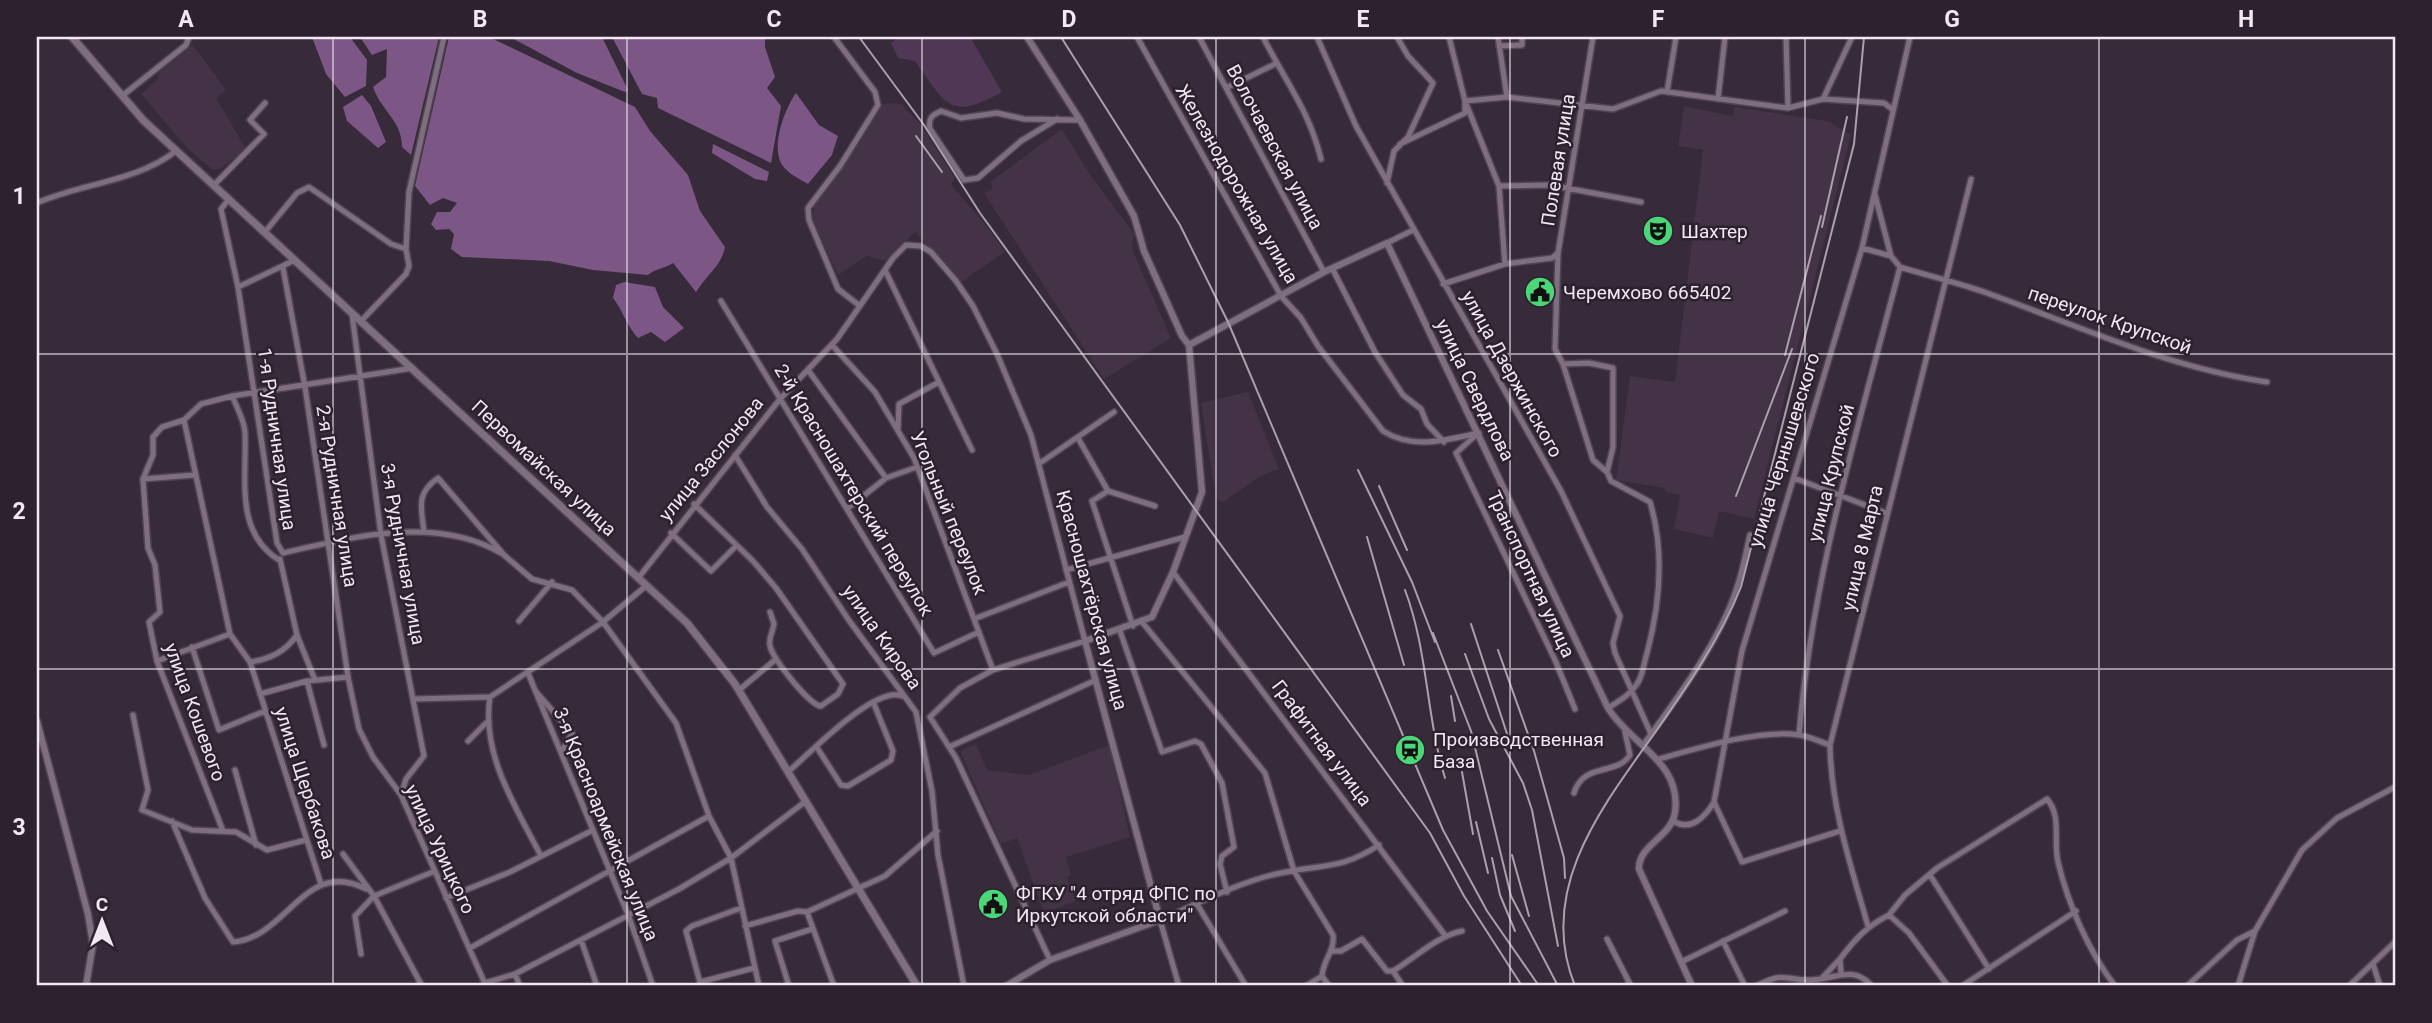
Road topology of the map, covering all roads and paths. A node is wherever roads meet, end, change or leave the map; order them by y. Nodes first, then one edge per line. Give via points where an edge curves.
1 (72, 37) edge
2 (189, 37) edge
3 (444, 37) edge
4 (834, 37) edge
5 (1027, 37) edge
6 (1138, 37) edge
7 (1199, 37) edge
8 (1263, 37) edge
9 (1317, 37) edge
10 (1397, 37) edge
11 (1449, 37) edge
12 (1498, 37) edge
13 (1522, 37) edge
14 (1593, 37) edge
15 (1676, 37) edge
16 (1726, 37) edge
17 (1786, 37) edge
18 (1852, 37) edge
19 (1910, 37) edge
20 (1499, 46) junction
21 (1275, 64) junction
22 (1226, 88) junction
23 (1667, 92) junction
24 (122, 96) junction
25 (1507, 97) junction
26 (1718, 99) junction
27 (1823, 99) junction
28 (1465, 102) junction
29 (265, 103) dead end
30 (1582, 105) junction
31 (1788, 108) junction
32 (1892, 109) junction
33 (1057, 118) junction
34 (1080, 120) junction
35 (1400, 145) junction
36 (176, 150) junction
37 (1321, 159) dead end
38 (1971, 179) dead end
39 (1387, 183) junction
40 (214, 185) junction
41 (1499, 186) junction
42 (1567, 189) junction
43 (1874, 193) junction
44 (229, 199) junction
45 (1642, 202) dead end
46 (37, 203) edge
47 (1413, 230) junction
48 (265, 232) junction
49 (1387, 243) junction
50 (921, 246) joint
51 (1862, 248) junction
52 (406, 249) junction
53 (1558, 253) junction
54 (1891, 256) junction
55 (295, 259) junction
56 (1505, 264) junction
57 (1900, 267) junction
58 (284, 268) junction
59 (1332, 268) junction
60 (885, 270) junction
61 (1324, 272) junction
62 (1944, 282) junction
63 (1443, 284) junction
64 (238, 287) junction
65 (1281, 296) junction
66 (721, 302) dead end
67 (860, 306) junction
68 (352, 311) junction
69 (362, 320) junction
70 (832, 345) junction
71 (1189, 345) junction
72 (1563, 364) junction
73 (414, 368) junction
74 (808, 370) junction
75 (359, 376) junction
76 (939, 382) junction
77 (2267, 382) dead end
78 (305, 387) junction
79 (254, 394) junction
80 (232, 396) junction
81 (780, 399) junction
82 (1114, 412) dead end
83 (184, 420) junction
84 (898, 429) junction
85 (1479, 433) junction
86 (1078, 438) junction
87 (1444, 442) junction
88 (972, 450) dead end
89 (735, 454) junction
90 (1040, 463) junction
91 (917, 467) junction
92 (1607, 472) junction
93 (194, 475) junction
94 (886, 478) junction
95 (1794, 478) junction
96 (143, 479) junction
97 (1108, 491) junction
98 (1842, 497) junction
99 (694, 503) junction
100 (1155, 506) dead end
101 (848, 508) junction
102 (1886, 513) junction
103 (424, 531) junction
104 (671, 533) junction
105 (1749, 534) dead end
106 (381, 535) junction
107 (1185, 537) junction
108 (328, 543) junction
109 (736, 546) junction
110 (282, 553) junction
111 (503, 555) junction
112 (1109, 558) junction
113 (279, 560) junction
114 (1066, 570) junction
115 (1173, 572) junction
116 (639, 577) junction
117 (552, 582) junction
118 (1069, 582) junction
119 (647, 585) junction
120 (770, 612) dead end
121 (974, 619) junction
122 (519, 621) dead end
123 (603, 622) junction
124 (1142, 622) junction
125 (1133, 626) junction
126 (1121, 631) junction
127 (979, 632) junction
128 (230, 634) junction
129 (296, 635) junction
130 (1085, 641) junction
131 (192, 647) junction
132 (775, 660) junction
133 (157, 661) junction
134 (250, 662) junction
135 (993, 670) junction
136 (528, 673) junction
137 (348, 677) junction
138 (315, 680) junction
139 (1096, 680) junction
140 (307, 681) junction
141 (739, 690) junction
142 (1632, 690) junction
143 (534, 691) junction
144 (260, 694) junction
145 (490, 697) junction
146 (905, 697) junction
147 (414, 699) junction
148 (874, 704) junction
149 (1608, 708) junction
150 (1575, 709) dead end
151 (265, 711) junction
152 (916, 712) junction
153 (133, 715) dead end
154 (930, 718) junction
155 (37, 721) edge
156 (486, 723) junction
157 (359, 729) joint
158 (1625, 732) junction
159 (1651, 734) junction
160 (1800, 735) junction
161 (468, 741) dead end
162 (1723, 742) junction
163 (324, 745) dead end
164 (1643, 745) junction
165 (1830, 745) junction
166 (816, 746) junction
167 (949, 747) junction
168 (561, 752) junction
169 (1659, 759) junction
170 (235, 771) dead end
171 (789, 771) junction
172 (2395, 787) edge
173 (1574, 793) dead end
174 (401, 795) junction
175 (806, 801) junction
176 (1714, 802) junction
177 (709, 816) junction
178 (172, 821) junction
179 (1673, 821) junction
180 (223, 831) junction
181 (591, 831) junction
182 (937, 831) junction
183 (1840, 831) junction
184 (306, 840) junction
185 (256, 845) junction
186 (1379, 845) junction
187 (343, 854) dead end
188 (541, 856) junction
189 (731, 858) junction
190 (610, 869) junction
191 (435, 871) junction
192 (1294, 871) junction
193 (1930, 875) junction
194 (321, 884) junction
195 (366, 889) junction
196 (860, 890) junction
197 (1227, 892) junction
198 (374, 896) junction
199 (446, 898) junction
200 (1197, 904) junction
201 (741, 908) junction
202 (1785, 911) dead end
203 (2076, 911) junction
204 (807, 912) junction
205 (1889, 915) junction
206 (629, 916) junction
207 (1160, 920) junction
208 (745, 926) junction
209 (1868, 926) junction
210 (812, 929) junction
211 (1462, 931) dead end
212 (2255, 931) junction
213 (1444, 934) junction
214 (1607, 939) dead end
215 (581, 940) junction
216 (1723, 941) junction
217 (2395, 942) edge
218 (470, 948) junction
219 (1332, 951) junction
220 (361, 954) dead end
221 (1840, 959) junction
222 (1050, 960) junction
223 (1681, 962) junction
224 (2373, 964) junction
225 (754, 968) junction
226 (1989, 970) junction
227 (1393, 971) junction
228 (1841, 973) junction
229 (514, 974) junction
230 (1322, 976) junction
231 (1820, 979) junction
232 (701, 984) edge
233 (486, 985) edge
234 (86, 986) edge
235 (422, 986) edge
236 (520, 986) edge
237 (597, 986) edge
238 (653, 986) edge
239 (759, 986) edge
240 (789, 986) edge
241 (834, 986) edge
242 (917, 986) edge
243 (964, 986) edge
244 (1006, 986) edge
245 (1179, 986) edge
246 (1246, 986) edge
247 (1306, 986) edge
248 (1329, 986) edge
249 (1403, 986) edge
250 (1631, 986) edge
251 (1692, 986) edge
252 (1745, 986) edge
253 (1756, 986) edge
254 (1872, 986) edge
255 (1948, 986) edge
256 (1962, 986) edge
257 (2115, 986) edge
258 (2187, 986) edge
259 (2238, 986) edge
260 (2350, 986) edge
261 (2380, 986) edge

1 - 24 main road, Первомайская улица
2 - 24 street via 186,45
3 - 52 street via 409,192
4 - 67 street via 875,92 878,106 808,208 809,220 838,289
5 - 34 street
6 - 65 street, Железнодорожная улица
7 - 22 street, Волочаевская улица
8 - 21 street
9 - 39 street, улица Дзержинского
10 - 35 street via 1433,83
11 - 28 street
12 - 20 street
13 - 20 street via 1522,46
14 - 30 street, Полевая улица
15 - 23 street
16 - 26 street
17 - 31 street
18 - 27 street
19 - 32 street, улица Чернышевского
20 - 25 street
21 - 22 street
21 - 37 street via 1303,104
22 - 61 street, Волочаевская улица
23 - 26 street
23 - 30 street via 1613,109
24 - 36 main road, Первомайская улица
25 - 28 street
25 - 30 street
26 - 31 street
27 - 31 street
27 - 32 street via 1884,103
28 - 35 street via 1465,113
28 - 41 street
29 - 40 street via 250,120 264,134
30 - 42 street, Полевая улица
32 - 43 street, улица Чернышевского
33 - 33 street via 978,178 964,180 929,121 941,111 961,118 997,113 1024,120
33 - 34 street
34 - 71 street via 1134,216 1144,251
35 - 39 street via 1394,151
36 - 40 main road, Первомайская улица
36 - 46 street via 144,169
38 - 62 street, улица 8 Марта
39 - 47 street, улица Дзержинского
40 - 44 main road, Первомайская улица
41 - 42 street
41 - 56 street
42 - 45 street
42 - 53 street, Полевая улица
43 - 51 street, улица Чернышевского
43 - 54 street
44 - 48 main road, Первомайская улица
44 - 64 street, 1-я Рудничная улица via 221,209
47 - 49 street
47 - 63 street, улица Дзержинского
48 - 52 street via 297,193 309,187 391,244
48 - 55 main road, Первомайская улица
49 - 59 street
49 - 85 street, улица Свердлова
50 - 60 street, улица Заслонова via 906,245
50 - 90 street, Красношахтёрская улица via 931,252 973,306 1002,365
51 - 54 street
51 - 95 street, улица Чернышевского
52 - 69 street via 406,274
53 - 56 street, Полевая улица via 1552,258
53 - 72 street via 1555,349
54 - 57 street
55 - 58 street
55 - 68 main road, Первомайская улица
56 - 63 street, Полевая улица
57 - 62 street
57 - 98 street, улица Крупской
58 - 64 street
58 - 78 street, 2-я Рудничная улица
59 - 61 street
59 - 87 street via 1375,352 1403,395 1421,408 1427,424
60 - 67 street, улица Заслонова
60 - 76 street
61 - 65 street
62 - 77 street, переулок Крупской via 1984,292 2125,346
62 - 102 street, улица 8 Марта
63 - 142 street, улица Дзержинского via 1561,491 1620,616 1614,643
64 - 79 street, 1-я Рудничная улица
65 - 71 street
65 - 87 street, Железнодорожная улица via 1383,431 1394,438
66 - 81 street, 2-й Красношахтерский переулок
67 - 70 street, улица Заслонова
68 - 69 main road, Первомайская улица
68 - 75 street, 3-я Рудничная улица
69 - 73 main road, Первомайская улица
70 - 74 street, улица Заслонова
70 - 84 street, Угольный переулок via 875,392
71 - 107 street via 1203,482
72 - 92 street via 1593,460
72 - 92 street via 1613,368 1613,447
73 - 75 street
73 - 116 main road, Первомайская улица
74 - 81 street, улица Заслонова
74 - 94 street
75 - 78 street
75 - 106 street, 3-я Рудничная улица
76 - 84 street via 899,404
76 - 88 street
78 - 79 street
78 - 108 street, 2-я Рудничная улица
79 - 80 street
79 - 110 street, 1-я Рудничная улица
80 - 83 street via 201,404
80 - 113 street via 245,429 243,481 250,527 264,551
81 - 89 street, улица Заслонова
81 - 101 street, 2-й Красношахтерский переулок
82 - 86 street
83 - 93 street, улица Щербакова
83 - 96 street, улица Кошевого via 162,427 153,437 153,455
84 - 91 street, Угольный переулок
85 - 87 street, Железнодорожная улица
85 - 149 street, улица Свердлова
85 - 150 street, Транспортная улица via 1456,453
86 - 90 street
86 - 97 street
89 - 99 street, улица Заслонова
89 - 146 street, улица Кирова via 767,507 802,549
90 - 114 street, Красношахтёрская улица
91 - 94 street
91 - 121 street, Угольный переулок
92 - 142 street via 1611,481 1650,502 1657,532 1660,571 1655,621 1639,682
93 - 96 street
93 - 128 street, улица Щербакова
94 - 101 street
95 - 98 street
95 - 162 street, улица Чернышевского via 1757,593
96 - 133 street, улица Кошевого via 148,548 159,587 160,612 149,622
97 - 100 street
97 - 112 street via 1092,501
98 - 102 street
98 - 160 street, улица Крупской via 1813,618
99 - 104 street, улица Заслонова
99 - 109 street
101 - 127 street, 2-й Красношахтерский переулок via 934,653
102 - 165 street, улица 8 Марта
103 - 106 street
103 - 111 street via 484,544
103 - 111 street, 3-я Рудничная улица via 420,497 438,478
104 - 109 street via 710,571
104 - 116 street, улица Заслонова
105 - 159 street via 1728,610
106 - 108 street
106 - 147 street, 3-я Рудничная улица
107 - 112 street
107 - 115 street
108 - 110 street
108 - 137 street, 2-я Рудничная улица
109 - 132 street via 776,588 830,663 843,689 816,706
110 - 113 street, 1-я Рудничная улица
111 - 117 street via 532,579
112 - 114 street
112 - 125 street
113 - 129 street, 1-я Рудничная улица
114 - 118 street, Красношахтёрская улица
115 - 124 street via 1152,617
115 - 186 street, Графитная улица
116 - 119 main road, Первомайская улица
117 - 122 street
117 - 123 street via 572,590
118 - 121 street
118 - 130 street, Красношахтёрская улица
119 - 123 street
119 - 141 main road, Первомайская улица via 687,623
120 - 132 street via 774,624 769,640
121 - 127 street, Угольный переулок
123 - 136 street
123 - 177 street via 676,723
124 - 125 street
124 - 192 street via 1265,773
125 - 126 street
126 - 130 street
126 - 197 street via 1162,752 1195,741 1201,744 1222,783 1234,847 1222,856 1220,864
127 - 135 street, Угольный переулок
128 - 131 street
128 - 134 street, улица Щербакова
129 - 134 street via 289,647 274,656
129 - 138 street, 1-я Рудничная улица
130 - 135 street
130 - 139 street, Красношахтёрская улица
131 - 133 street
131 - 151 street via 219,730
132 - 141 street
133 - 180 street, улица Кошевого
134 - 144 street, улица Щербакова
135 - 154 street via 960,688
136 - 143 street, 3-я Красноармейская улица
136 - 145 street
137 - 138 street
137 - 157 street, 2-я Рудничная улица
138 - 140 street
139 - 167 street
139 - 207 street, Красношахтёрская улица
140 - 144 street
140 - 163 street
141 - 171 main road, Первомайская улица
142 - 149 street
142 - 159 street, улица Дзержинского
143 - 168 street, 3-я Красноармейская улица
143 - 168 street via 572,733
144 - 151 street, улица Щербакова
145 - 147 street
145 - 156 street
146 - 148 street via 891,694
146 - 152 street, улица Кирова
147 - 174 street, 3-я Рудничная улица via 424,756 406,779
148 - 166 street
148 - 166 street via 893,751 891,760 848,786 841,785
149 - 158 street, улица Свердлова
151 - 184 street, улица Щербакова
152 - 154 street
152 - 182 street, улица Кирова
153 - 178 street via 148,790 142,810
154 - 167 street
155 - 234 street via 88,914 93,944
156 - 161 street
156 - 188 street via 497,765
157 - 174 street, улица Урицкого
158 - 164 street, улица Свердлова
158 - 173 street via 1630,755 1626,762 1584,776
159 - 164 street
160 - 162 street
160 - 165 street
162 - 169 street
162 - 176 street, улица Чернышевского
164 - 169 street, улица Свердлова
165 - 183 street, улица 8 Марта
166 - 171 street
167 - 222 street
168 - 181 street, 3-я Красноармейская улица
169 - 179 street via 1671,779
170 - 185 street
171 - 175 main road, Первомайская улица
172 - 212 street via 2337,818 2302,850
174 - 191 street, улица Урицкого
175 - 189 street
175 - 196 main road, Первомайская улица
176 - 179 street via 1693,824
176 - 183 street via 1742,862
177 - 189 street
177 - 190 street
178 - 180 street via 192,830
178 - 194 street, улица Щербакова via 205,898 233,942 256,936
179 - 223 street via 1643,854 1639,869
180 - 185 street via 236,832
181 - 188 street
181 - 190 street, 3-я Красноармейская улица
182 - 196 street via 901,864
182 - 243 street, улица Кирова
183 - 209 street, улица 8 Марта
184 - 185 street via 267,850
184 - 194 street, улица Щербакова
186 - 192 street via 1356,860
186 - 213 street, Графитная улица
187 - 195 street, улица Щербакова
188 - 199 street
189 - 201 street
189 - 206 street
190 - 206 street, 3-я Красноармейская улица
190 - 218 street
191 - 198 street
191 - 199 street, улица Урицкого
192 - 197 street
192 - 219 street via 1333,936
193 - 203 street via 2047,799 2055,808 2058,860
193 - 205 street via 1905,894
193 - 226 street
194 - 195 street via 351,881
195 - 198 street, улица Щербакова
196 - 204 street
196 - 242 main road, Первомайская улица
197 - 200 street
198 - 220 street via 355,916
198 - 235 street, улица Щербакова
199 - 218 street, улица Урицкого
200 - 207 street
200 - 246 street
201 - 208 street
201 - 232 street via 686,931
202 - 216 street
203 - 226 street
203 - 257 street via 2099,965
204 - 208 street
204 - 210 street
205 - 209 street
205 - 255 street via 1909,933
206 - 215 street
206 - 238 street, 3-я Красноармейская улица
207 - 222 street
207 - 245 street, Красношахтёрская улица
208 - 225 street
209 - 221 street
210 - 240 street via 775,941
210 - 241 street
211 - 213 street
212 - 258 street via 2237,940
212 - 259 street
213 - 227 street
214 - 250 street
215 - 229 street
215 - 237 street
216 - 223 street
216 - 252 street
217 - 224 street
218 - 233 street, улица Урицкого
219 - 227 street via 1362,939 1384,970
219 - 230 street
221 - 228 street
221 - 231 street
222 - 244 street
223 - 251 street
224 - 260 street
224 - 261 street
225 - 232 street
225 - 239 street
226 - 256 street
227 - 249 street
228 - 231 street
228 - 254 street via 1864,977
229 - 233 street
229 - 236 street
230 - 247 street
230 - 248 street
231 - 253 street via 1776,976

